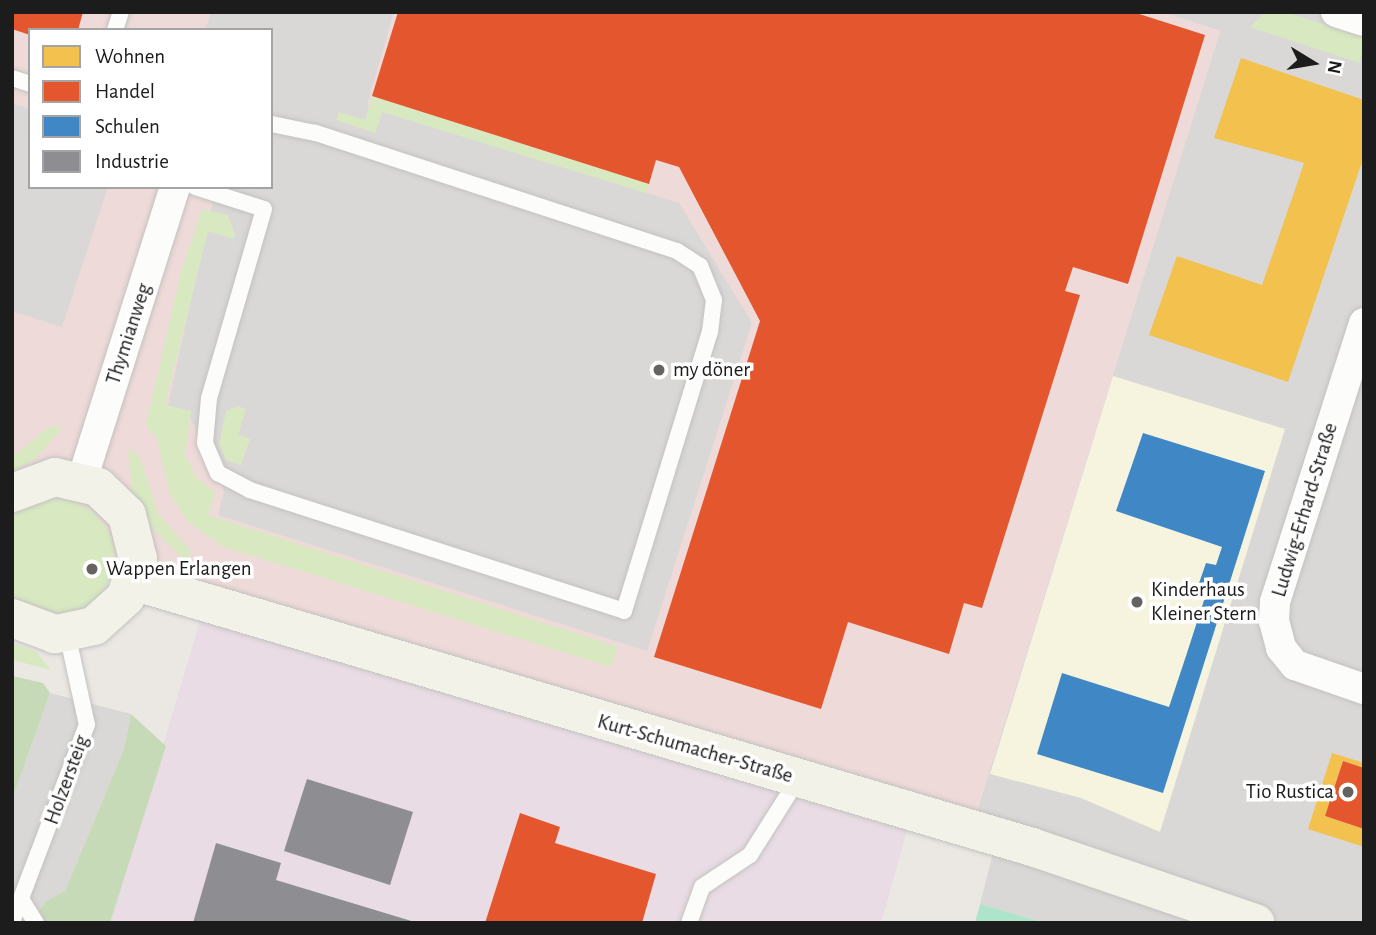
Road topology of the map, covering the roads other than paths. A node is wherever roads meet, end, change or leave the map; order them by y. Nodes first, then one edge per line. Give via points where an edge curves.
1 (1336, 12) edge
2 (1364, 21) edge
3 (273, 124) edge
4 (174, 189) edge
5 (201, 189) edge
6 (1364, 323) edge
7 (82, 480) junction
8 (12, 493) edge
9 (134, 581) junction
10 (12, 618) edge
11 (67, 633) junction
12 (1364, 689) edge
13 (798, 779) junction
14 (21, 899) junction
15 (12, 922) edge
16 (36, 923) edge
17 (689, 923) edge
18 (1255, 923) edge

1 - 2 street
3 - 5 lane via 315,134 685,255 701,266 712,289 713,312 705,351 624,611 250,490 213,467 205,443 209,398 264,209
4 - 7 street, Thymianweg
6 - 12 street, Ludwig-Erhard-Straße via 1275,602 1274,621 1281,648 1295,665
7 - 8 main road via 43,479
7 - 9 main road via 112,497 130,521 137,544
9 - 11 main road via 106,619
9 - 13 main road, Kurt-Schumacher-Straße
10 - 11 main road via 40,631
11 - 14 lane, Holzersteig via 87,725
13 - 17 lane via 750,855 702,887
13 - 18 main road, Kurt-Schumacher-Straße via 1032,848
14 - 15 lane, Holzersteig
14 - 16 lane

